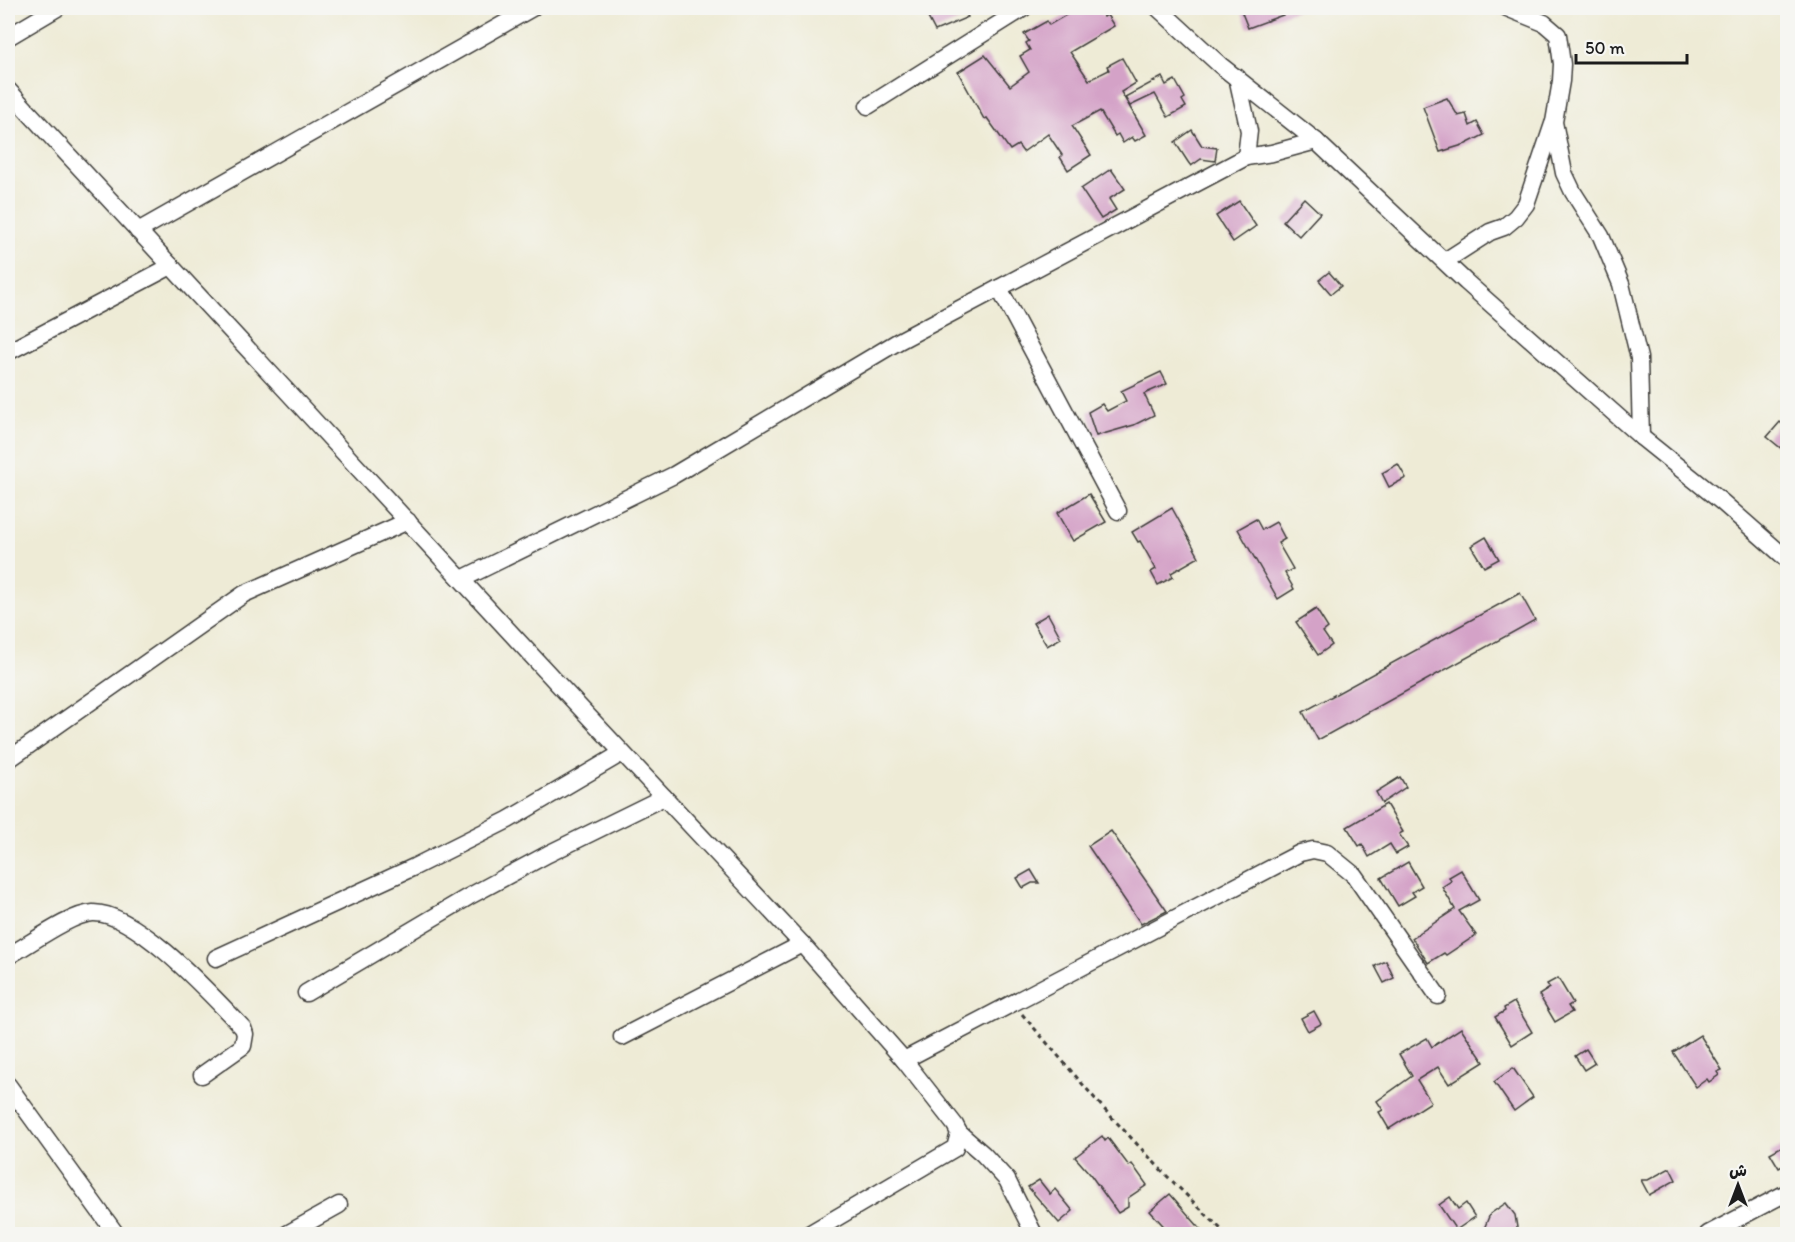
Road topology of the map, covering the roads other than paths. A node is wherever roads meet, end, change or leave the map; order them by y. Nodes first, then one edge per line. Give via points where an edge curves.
1 (57, 8) edge
2 (532, 8) edge
3 (1024, 8) edge
4 (1158, 8) edge
5 (1508, 8) edge
6 (506, 14) edge
7 (8, 37) edge
8 (1237, 77) junction
9 (8, 90) edge
10 (868, 106) dead end
11 (1554, 122) junction
12 (1316, 141) junction
13 (1246, 157) junction
14 (138, 231) junction
15 (1444, 261) junction
16 (171, 266) junction
17 (999, 288) junction
18 (8, 352) edge
19 (1641, 437) junction
20 (1118, 511) dead end
21 (408, 521) junction
22 (1788, 560) edge
23 (462, 579) junction
24 (622, 753) junction
25 (8, 760) edge
26 (664, 797) junction
27 (802, 944) junction
28 (8, 956) edge
29 (216, 958) dead end
30 (306, 993) dead end
31 (1438, 996) dead end
32 (622, 1037) dead end
33 (904, 1060) junction
34 (202, 1075) dead end
35 (8, 1085) edge
36 (958, 1133) junction
37 (1788, 1192) edge
38 (339, 1205) dead end
39 (116, 1234) edge
40 (287, 1234) edge
41 (809, 1234) edge
42 (1034, 1234) edge
43 (1708, 1234) edge

1 - 7 street
2 - 6 street
3 - 10 street
4 - 8 street
5 - 11 street via 1544,22 1558,35 1562,64
6 - 14 street
8 - 12 street
8 - 13 street via 1249,131
9 - 14 street
11 - 15 street via 1526,204 1516,217
11 - 19 street via 1564,173 1601,236 1621,284 1640,358
12 - 13 street
12 - 15 street
13 - 17 street
14 - 16 street
15 - 19 street
16 - 18 street
16 - 21 street
17 - 20 street
17 - 23 street via 899,341 674,475
19 - 22 street
21 - 23 street
21 - 25 street via 244,594
23 - 24 street
24 - 26 street
24 - 29 street via 508,820
26 - 27 street
26 - 30 street via 468,897
27 - 32 street
27 - 33 street
28 - 34 street via 63,924 92,913 124,923 167,951 243,1028 243,1046
31 - 33 street via 1354,875 1327,853 1312,850
33 - 36 street
35 - 39 street
36 - 41 street via 955,1148 949,1153
36 - 42 street via 1007,1180
37 - 43 street
38 - 40 street

